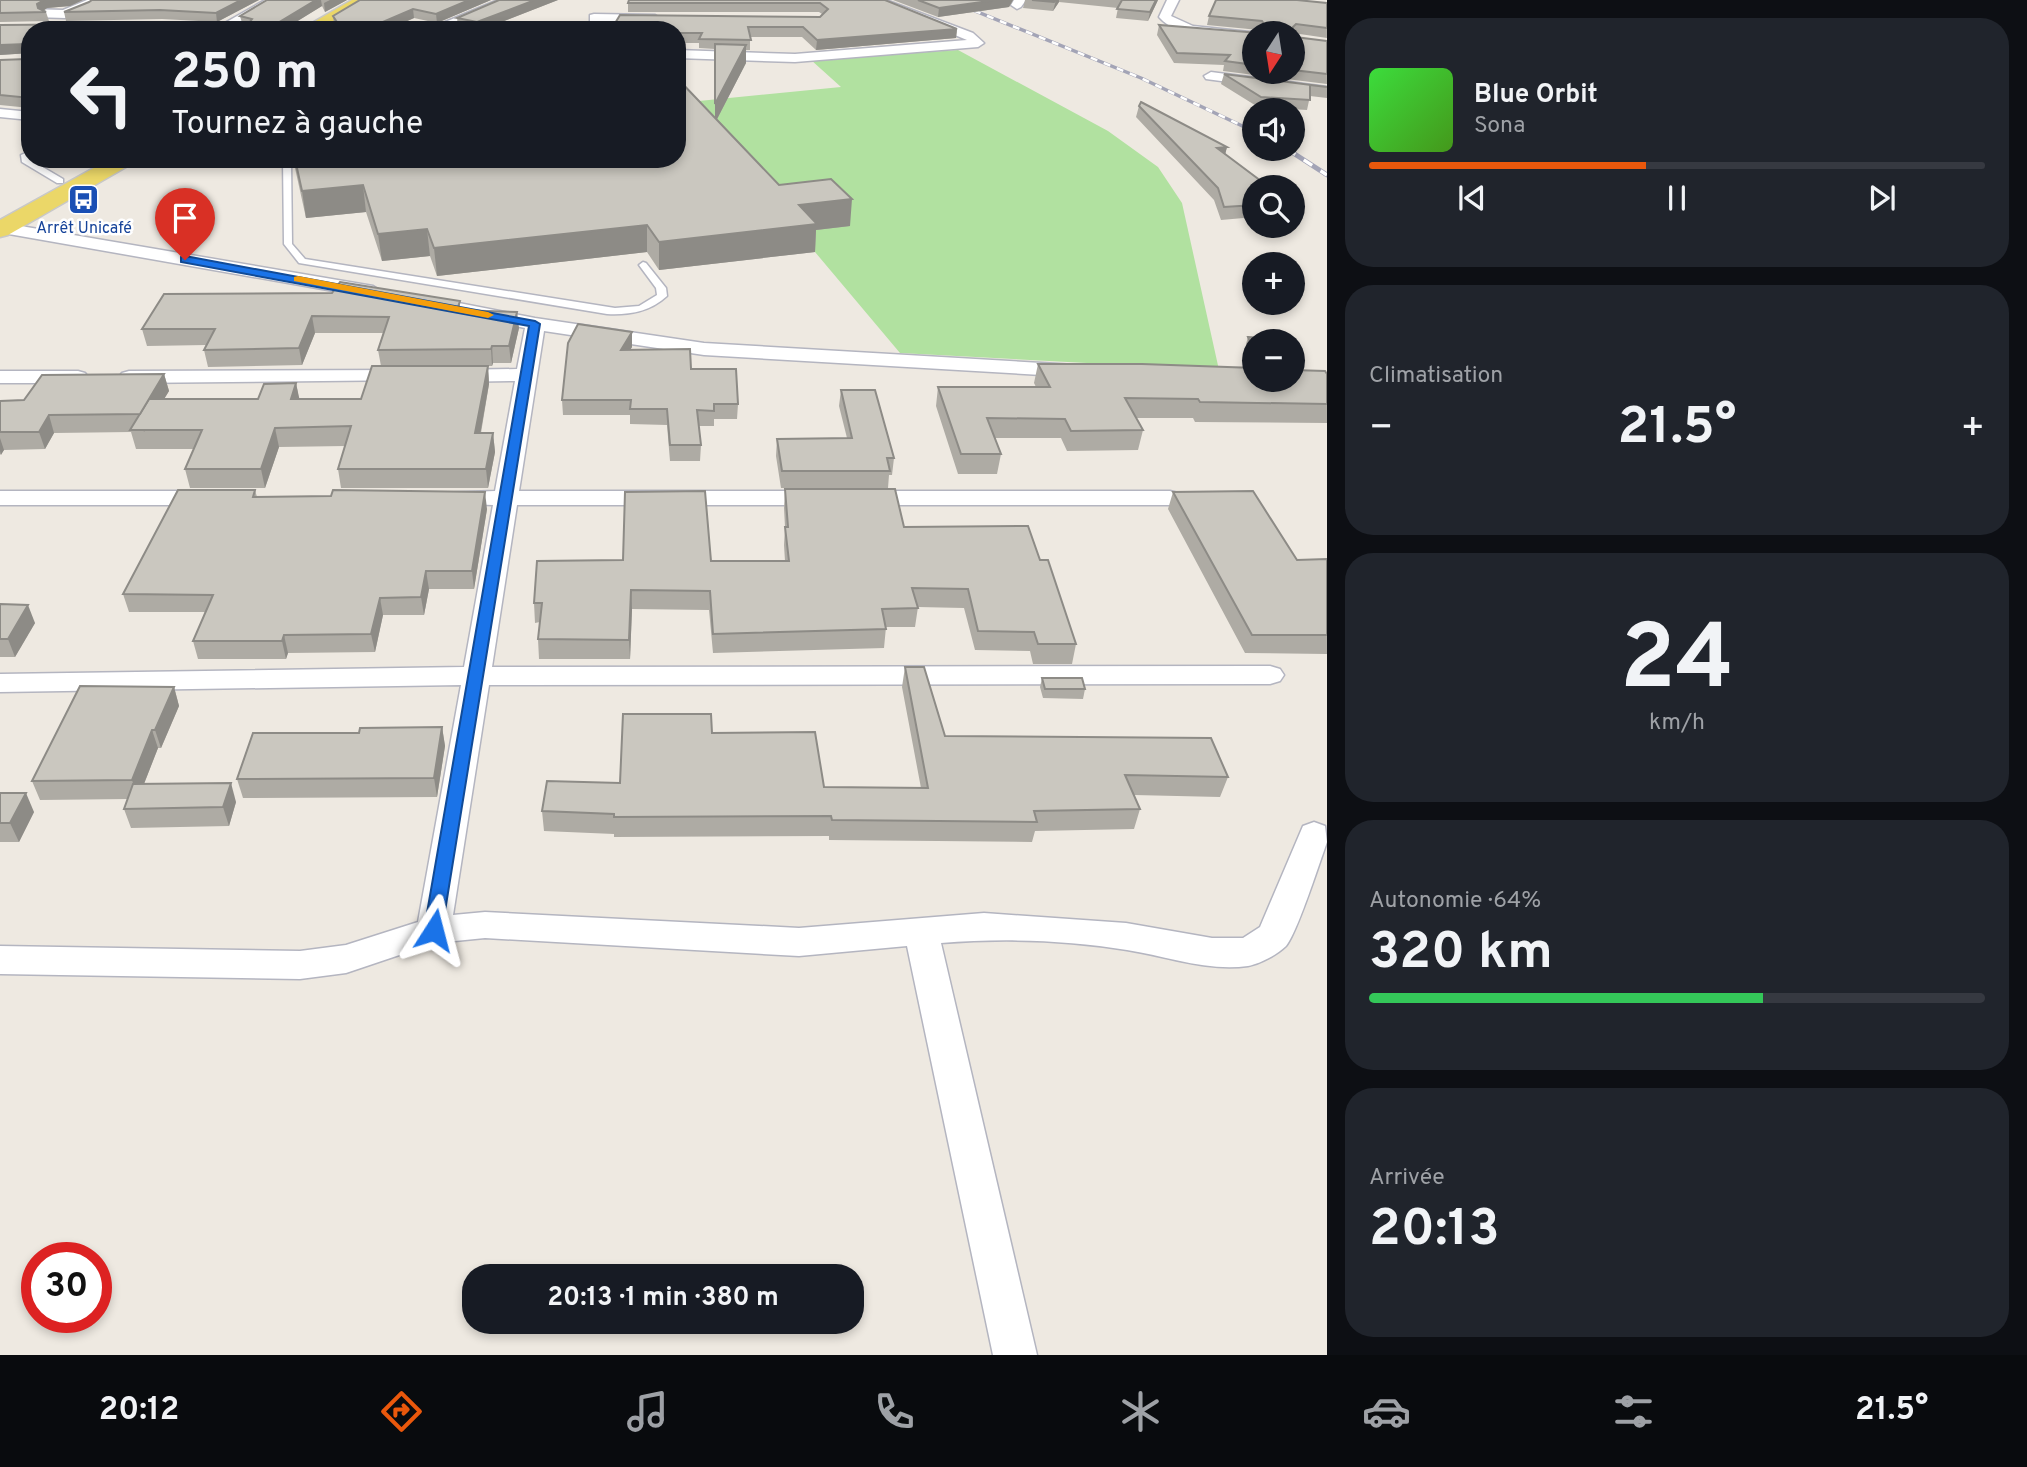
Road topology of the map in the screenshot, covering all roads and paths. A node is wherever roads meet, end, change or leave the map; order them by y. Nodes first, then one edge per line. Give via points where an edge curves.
1 (97, 0) edge
2 (274, 0) edge
3 (358, 0) edge
4 (363, 0) edge
5 (381, 0) edge
6 (508, 0) edge
7 (876, 0) edge
8 (1173, 0) edge
9 (606, 7) dead end
10 (0, 12) edge
11 (668, 19) edge
12 (235, 21) edge
13 (324, 21) edge
14 (344, 21) edge
15 (455, 21) edge
16 (590, 21) edge
17 (615, 21) edge
18 (1242, 35) edge
19 (686, 54) edge
20 (1211, 76) dead end
21 (1327, 92) edge
22 (0, 113) edge
23 (21, 115) edge
24 (38, 168) edge
25 (83, 168) edge
26 (109, 168) edge
27 (287, 168) edge
28 (60, 181) junction
29 (1, 224) edge
30 (643, 265) dead end
31 (535, 324) junction
32 (1091, 372) edge
33 (526, 375) junction
34 (0, 377) edge
35 (0, 498) edge
36 (232, 498) edge
37 (424, 498) edge
38 (506, 498) junction
39 (1170, 499) edge
40 (1270, 675) dead end
41 (476, 676) junction
42 (0, 683) edge
43 (1314, 834) dead end
44 (434, 930) junction
45 (921, 931) junction
46 (0, 960) edge
47 (1015, 1355) edge

1 - 10 street via 65,14
2 - 12 street
3 - 4 street
4 - 13 main road
5 - 14 main road
6 - 15 street
7 - 19 street via 978,43 795,58
8 - 18 street via 1164,17 1171,24
9 - 16 street
11 - 17 street
20 - 21 street
22 - 23 street
24 - 28 lane
25 - 28 main road
26 - 29 main road
27 - 30 lane via 288,244 302,261 630,313 649,307 662,296
28 - 29 main road
29 - 31 street
31 - 32 street via 736,352
31 - 33 street
33 - 34 street
33 - 38 street
35 - 36 street
37 - 38 street
38 - 39 street
38 - 41 street
40 - 41 street
41 - 42 street
41 - 44 street
43 - 45 street via 1274,936 1249,952 1039,928
44 - 45 street via 485,925 799,942
44 - 46 street via 346,959 300,965
45 - 47 street

